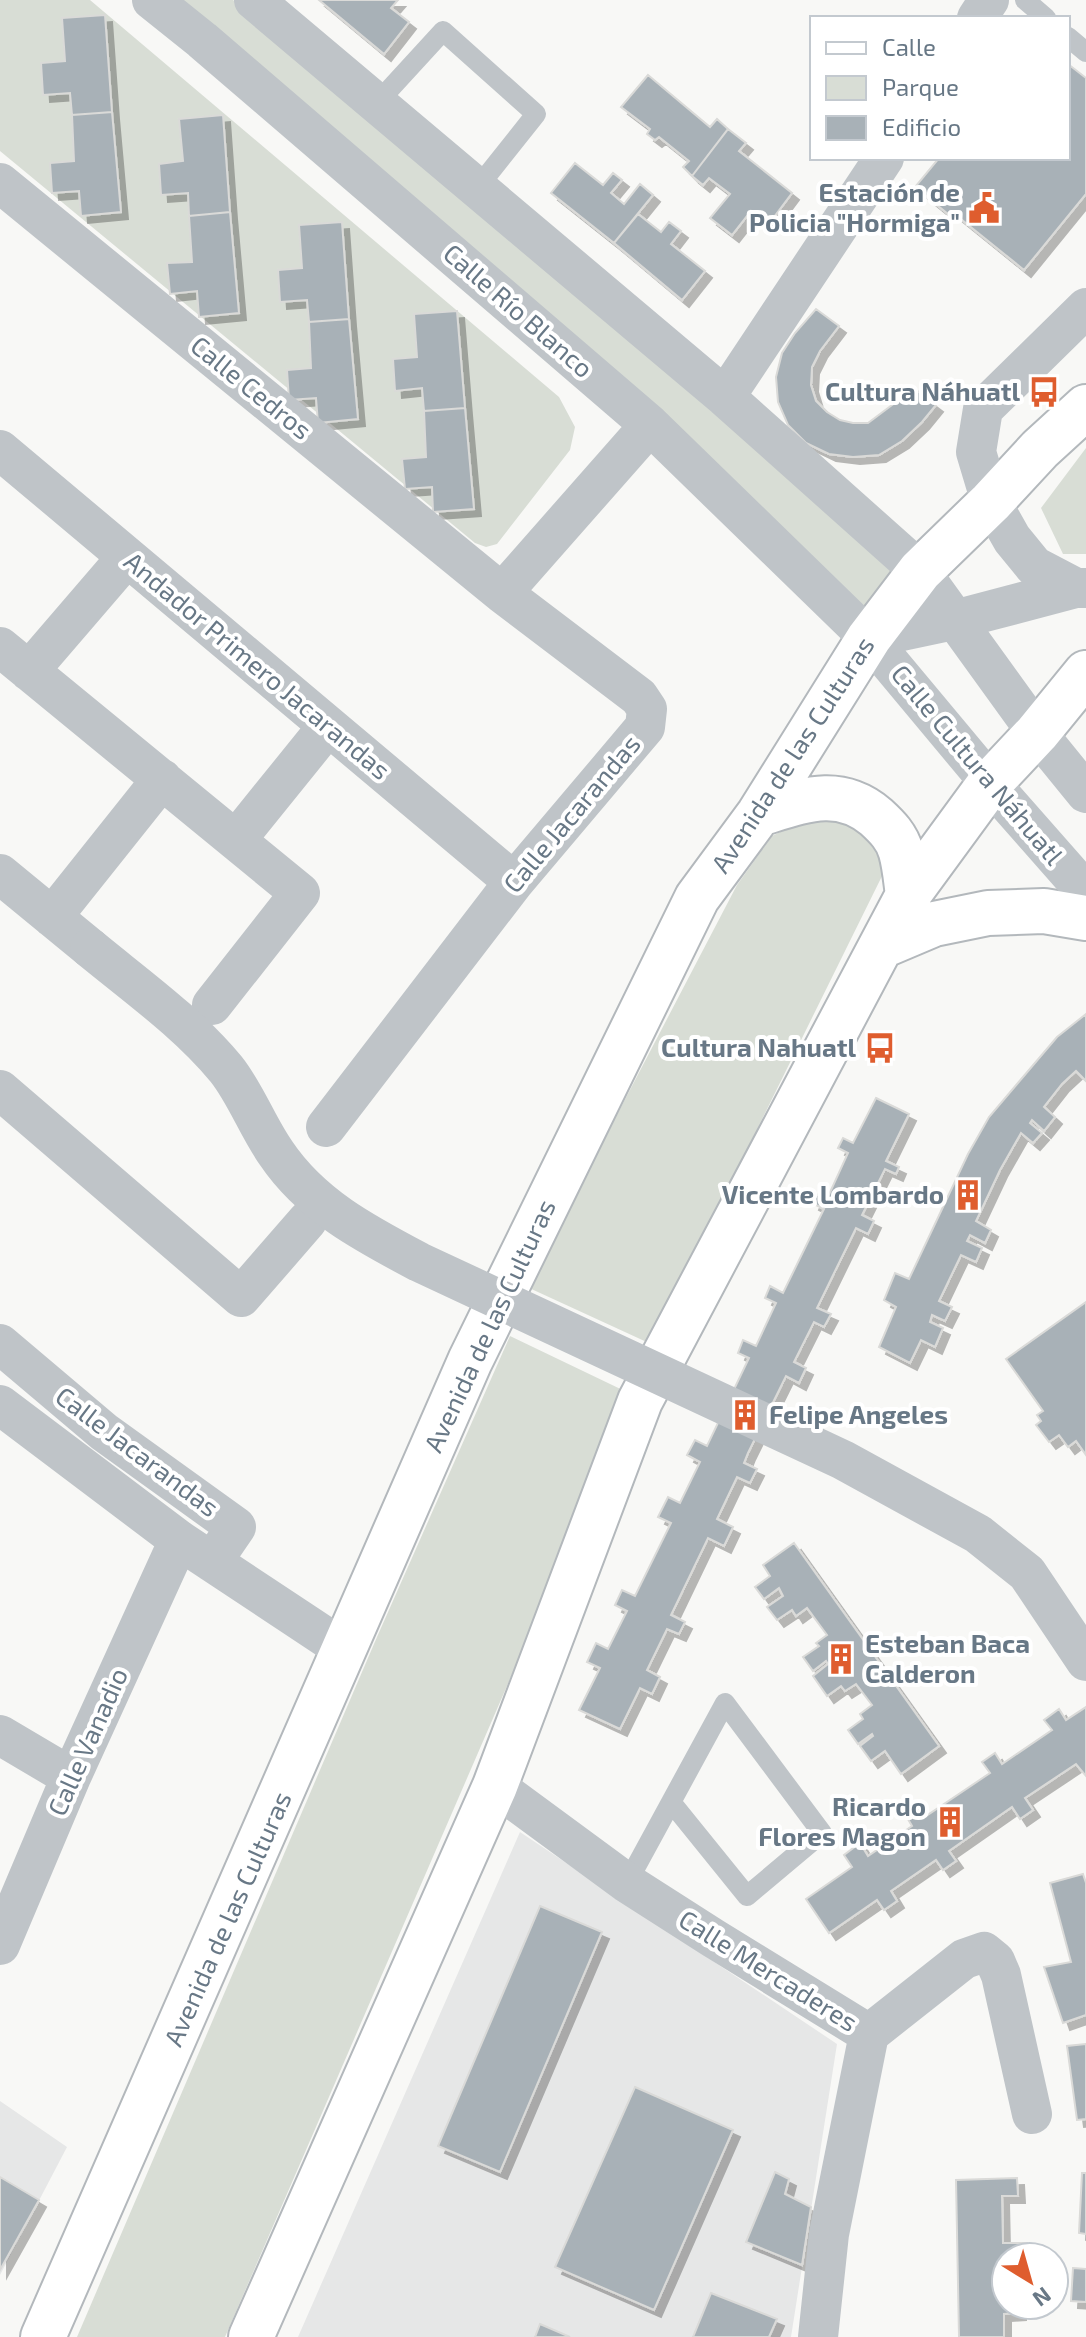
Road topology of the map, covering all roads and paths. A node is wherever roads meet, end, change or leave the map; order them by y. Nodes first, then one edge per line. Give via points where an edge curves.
1 (152, 0) edge
2 (254, 0) edge
3 (1025, 0) edge
4 (1044, 16) edge
5 (1070, 39) edge
6 (1086, 52) edge
7 (377, 103) junction
8 (883, 160) edge
9 (0, 183) edge
10 (478, 187) junction
11 (1086, 308) edge
12 (725, 397) junction
13 (1086, 407) edge
14 (650, 425) junction
15 (0, 450) edge
16 (991, 502) junction
17 (127, 557) junction
18 (920, 571) junction
19 (1081, 588) edge
20 (502, 593) junction
21 (954, 620) junction
22 (869, 638) junction
23 (15, 659) edge
24 (1086, 673) edge
25 (328, 726) junction
26 (1037, 733) junction
27 (162, 779) junction
28 (990, 783) junction
29 (1086, 793) edge
30 (759, 814) junction
31 (236, 840) junction
32 (0, 874) edge
33 (514, 882) junction
34 (1086, 892) edge
35 (908, 895) junction
36 (52, 917) junction
37 (1086, 918) edge
38 (882, 946) junction
39 (212, 1005) dead end
40 (0, 1090) edge
41 (326, 1127) dead end
42 (307, 1221) dead end
43 (2, 1349) edge
44 (0, 1405) edge
45 (179, 1540) junction
46 (212, 1562) junction
47 (345, 1650) junction
48 (1086, 1661) edge
49 (0, 1735) edge
50 (71, 1777) junction
51 (495, 1786) junction
52 (671, 1802) junction
53 (627, 1883) junction
54 (0, 1945) edge
55 (869, 2034) junction
56 (1032, 2114) dead end
57 (43, 2337) edge
58 (251, 2337) edge
59 (818, 2337) edge

1 - 14 street, Calle Río Blanco
2 - 7 street
3 - 4 lane
5 - 6 lane
7 - 10 street
7 - 10 lane via 443,31 536,114
8 - 12 street
9 - 20 street, Calle Cedros
10 - 12 street
11 - 16 street via 983,409 976,452
12 - 18 street
13 - 16 main road, Avenida de las Culturas
14 - 20 street
14 - 22 street, Calle Río Blanco
15 - 17 street, Andador Primero Jacarandas
16 - 18 main road, Avenida de las Culturas
16 - 19 street via 1034,566
17 - 23 street
17 - 25 street, Andador Primero Jacarandas
18 - 21 street
18 - 22 main road, Avenida de las Culturas
19 - 21 street
20 - 33 street, Calle Jacarandas via 639,697 647,709 645,727
21 - 22 street
21 - 26 street
22 - 28 street, Calle Cultura Náhuatl
22 - 30 main road, Avenida de las Culturas
23 - 27 street
24 - 26 main road
25 - 31 street
25 - 33 street, Andador Primero Jacarandas
26 - 28 main road
26 - 29 street
27 - 31 street
27 - 36 street
28 - 34 street, Calle Cultura Náhuatl
28 - 35 main road
30 - 35 main road via 809,798 839,798 864,807 890,829 901,849
30 - 47 main road, Avenida de las Culturas via 697,898 470,1361
31 - 39 street via 300,893
32 - 36 street
33 - 41 street, Calle Jacarandas
35 - 38 main road
36 - 48 street, bridge via 180,1022 227,1071 276,1154 313,1197 358,1230 843,1460 978,1534 1027,1573
37 - 38 main road via 1044,911 988,913 934,924
38 - 51 main road via 640,1401
40 - 42 street via 241,1297
43 - 46 street, Calle Jacarandas via 104,1432 236,1527
44 - 45 street, Calle Jacarandas
45 - 46 street, Calle Jacarandas
45 - 50 street, Calle Vanadio
46 - 47 street, Calle Jacarandas
47 - 57 main road, Avenida de las Culturas
49 - 50 street
50 - 54 street, Calle Vanadio
51 - 53 street, Calle Mercaderes
51 - 58 main road
52 - 52 lane via 747,1896 822,1833 725,1703
52 - 53 lane
53 - 55 street, Calle Mercaderes
55 - 56 street via 964,1959 984,1952 1001,1975
55 - 59 street, Calle Mercaderes via 829,2234

